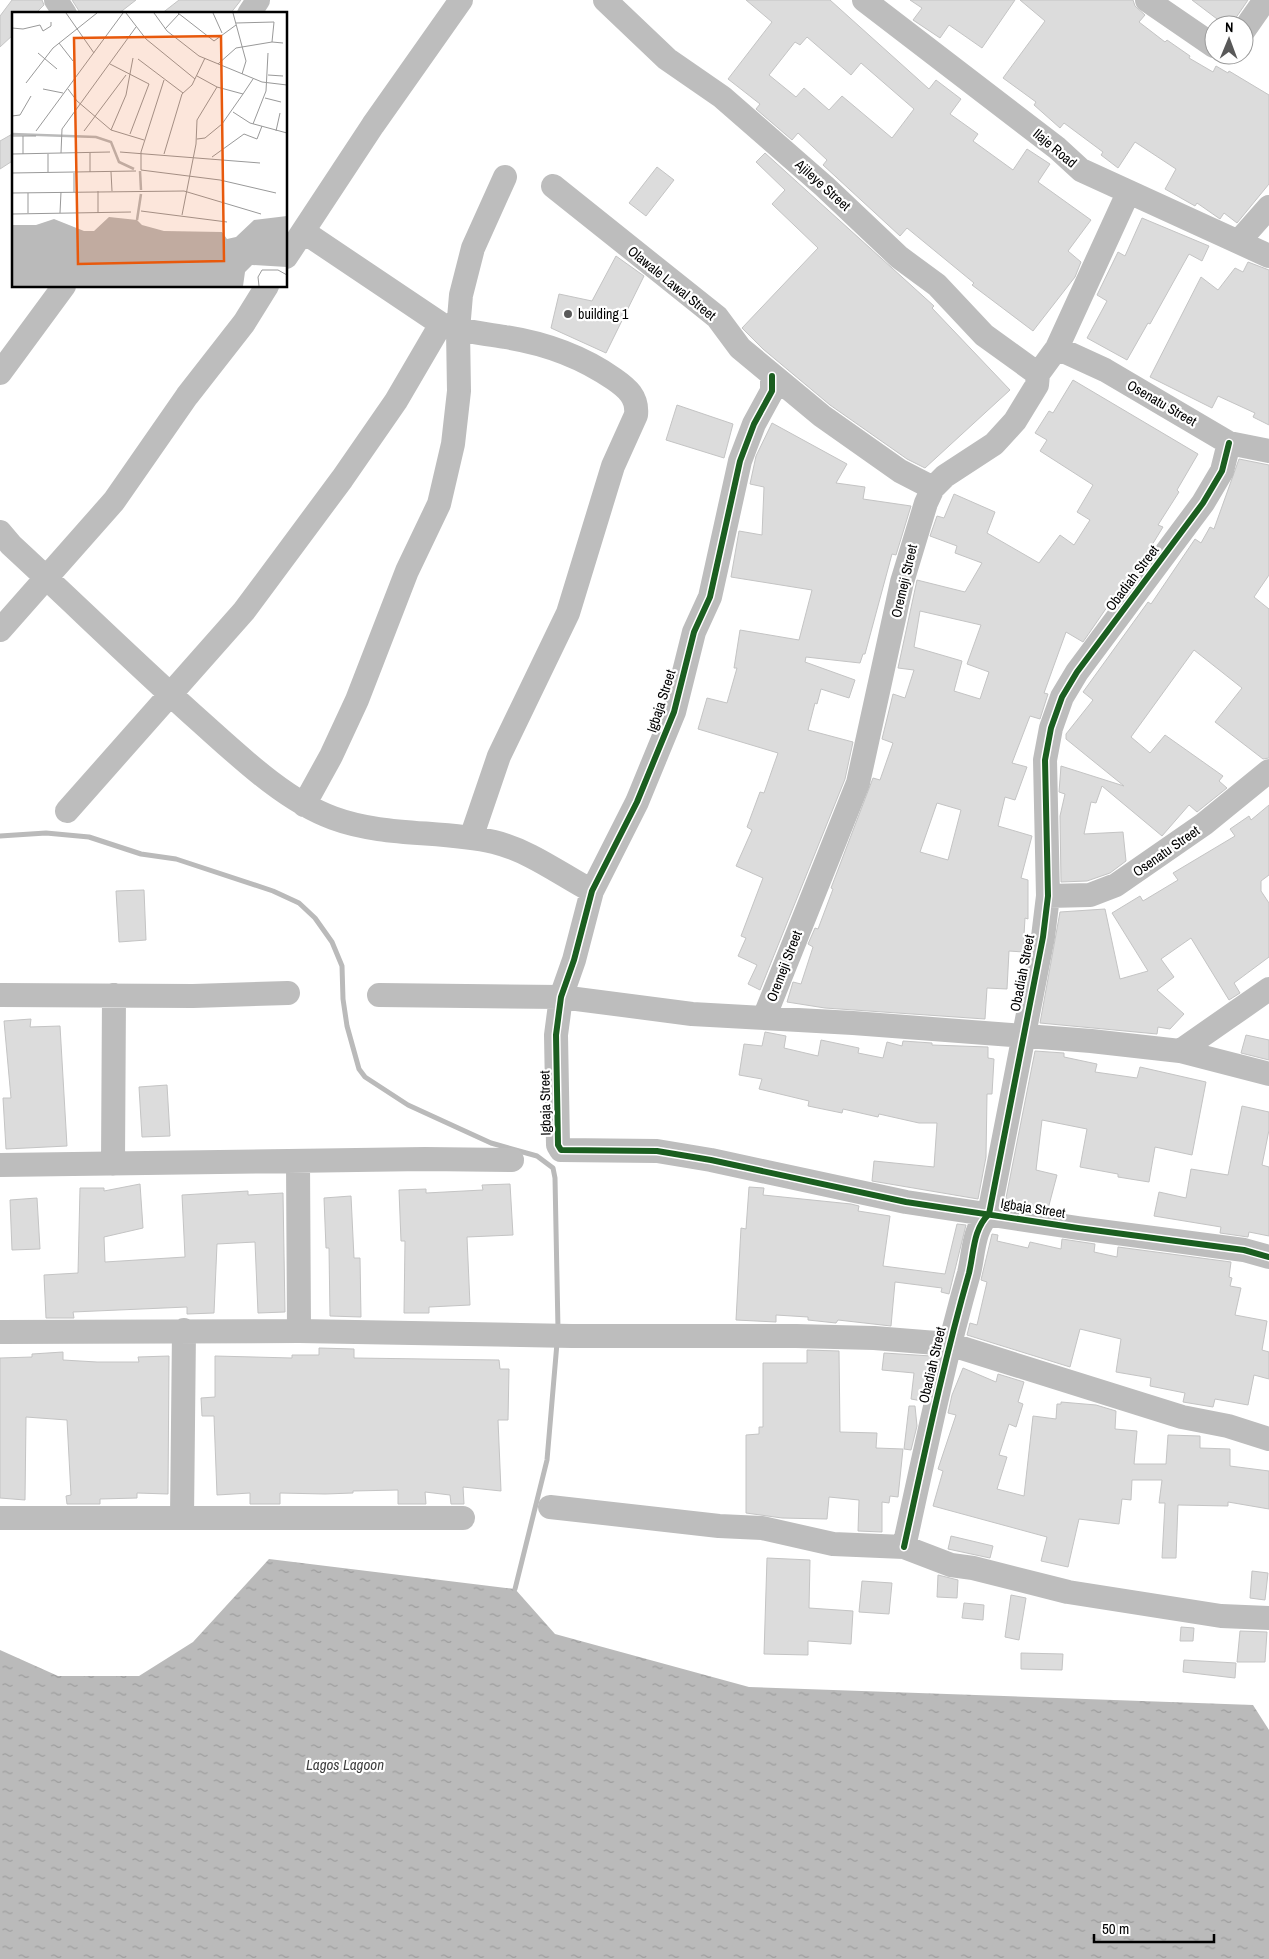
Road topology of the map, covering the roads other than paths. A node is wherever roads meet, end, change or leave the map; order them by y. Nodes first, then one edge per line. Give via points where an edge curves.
1 (56, 0) edge
2 (258, 0) edge
3 (461, 0) edge
4 (605, 0) edge
5 (864, 0) edge
6 (1147, 0) edge
7 (1265, 0) edge
8 (64, 12) edge
9 (249, 12) edge
10 (1254, 16) edge
11 (1204, 40) edge
12 (505, 177) dead end
13 (553, 186) dead end
14 (1128, 193) junction
15 (1269, 208) edge
16 (304, 232) junction
17 (1239, 241) junction
18 (288, 254) edge
19 (1269, 256) edge
20 (63, 288) edge
21 (266, 288) edge
22 (449, 327) junction
23 (1057, 348) junction
24 (0, 373) edge
25 (1038, 374) junction
26 (772, 376) junction
27 (1229, 442) junction
28 (1269, 452) edge
29 (933, 488) junction
30 (0, 532) edge
31 (45, 576) junction
32 (0, 630) edge
33 (169, 693) junction
34 (1269, 771) edge
35 (304, 805) junction
36 (68, 810) dead end
37 (471, 838) junction
38 (592, 892) junction
39 (1048, 896) junction
40 (1269, 989) edge
41 (288, 993) dead end
42 (0, 995) edge
43 (114, 995) junction
44 (379, 995) dead end
45 (561, 997) junction
46 (764, 1018) junction
47 (1023, 1035) junction
48 (1180, 1051) junction
49 (1269, 1074) edge
50 (512, 1160) dead end
51 (298, 1162) junction
52 (113, 1164) junction
53 (0, 1166) edge
54 (989, 1214) junction
55 (1269, 1256) edge
56 (184, 1330) junction
57 (299, 1331) junction
58 (0, 1332) edge
59 (949, 1344) junction
60 (1269, 1439) edge
61 (550, 1507) dead end
62 (0, 1518) edge
63 (182, 1518) junction
64 (463, 1518) dead end
65 (904, 1548) junction
66 (1269, 1618) edge

1 - 8 street
2 - 9 street
3 - 16 street via 373,125
4 - 25 street, Ajileye Street via 667,59 722,97 811,174 899,257 937,285 984,335
5 - 14 street, Ilaje Road via 1050,142 1081,170
6 - 11 street
7 - 10 street
12 - 22 street via 474,248 458,310
13 - 26 street, Olawale Lawal Street via 717,317 740,348
14 - 17 street, Ilaje Road
14 - 23 street, Oremeji Street
15 - 17 street
16 - 18 street
16 - 22 street
17 - 19 street, Ilaje Road
20 - 24 street
21 - 31 street via 244,323 187,396 114,501
22 - 33 street via 244,611
22 - 35 street via 459,391 453,444 439,504 407,571 357,700
22 - 37 street via 547,346 584,360 628,389 637,406 613,466 568,613 500,756
23 - 25 street, Oremeji Street
23 - 27 street, Osenatu Street via 1104,370
25 - 29 street, Oremeji Street via 1037,385 1015,421 994,444 956,468
26 - 29 street, Olawale Lawal Street via 862,445 900,471
26 - 38 street, Igbaja Street via 772,391 754,424 740,462 710,597 694,632 674,712 637,802
27 - 28 street, Osenatu Street
27 - 39 street, Obadiah Street via 1222,472 1203,503 1077,672 1062,697 1051,728 1045,760
29 - 46 street, Oremeji Street via 902,582 858,783
30 - 31 street
31 - 32 street
31 - 33 street
33 - 35 street via 239,756
33 - 36 street
34 - 39 street, Osenatu Street via 1204,824 1116,885 1090,895
35 - 37 street via 334,819 365,826
37 - 38 street via 496,842 530,855
38 - 45 street, Igbaja Street
39 - 47 street, Obadiah Street
40 - 48 street
41 - 43 street
42 - 43 street
43 - 52 street
44 - 45 street
45 - 46 street via 692,1014
45 - 54 street, Igbaja Street via 556,1035 558,1145 561,1150 657,1151 906,1202
46 - 47 street
47 - 48 street
47 - 54 street, Obadiah Street
48 - 49 street
50 - 51 street
51 - 52 street
51 - 57 street
52 - 53 street
54 - 55 street, Igbaja Street
54 - 59 street, Obadiah Street via 979,1223 970,1270
56 - 57 street
56 - 58 street
56 - 63 street
57 - 59 street via 544,1336 796,1336
59 - 60 street via 1182,1417 1228,1426
59 - 65 street, Obadiah Street
61 - 65 street via 762,1528 833,1544
62 - 63 street
63 - 64 street
65 - 66 street via 951,1566 973,1568 1068,1592 1221,1616

